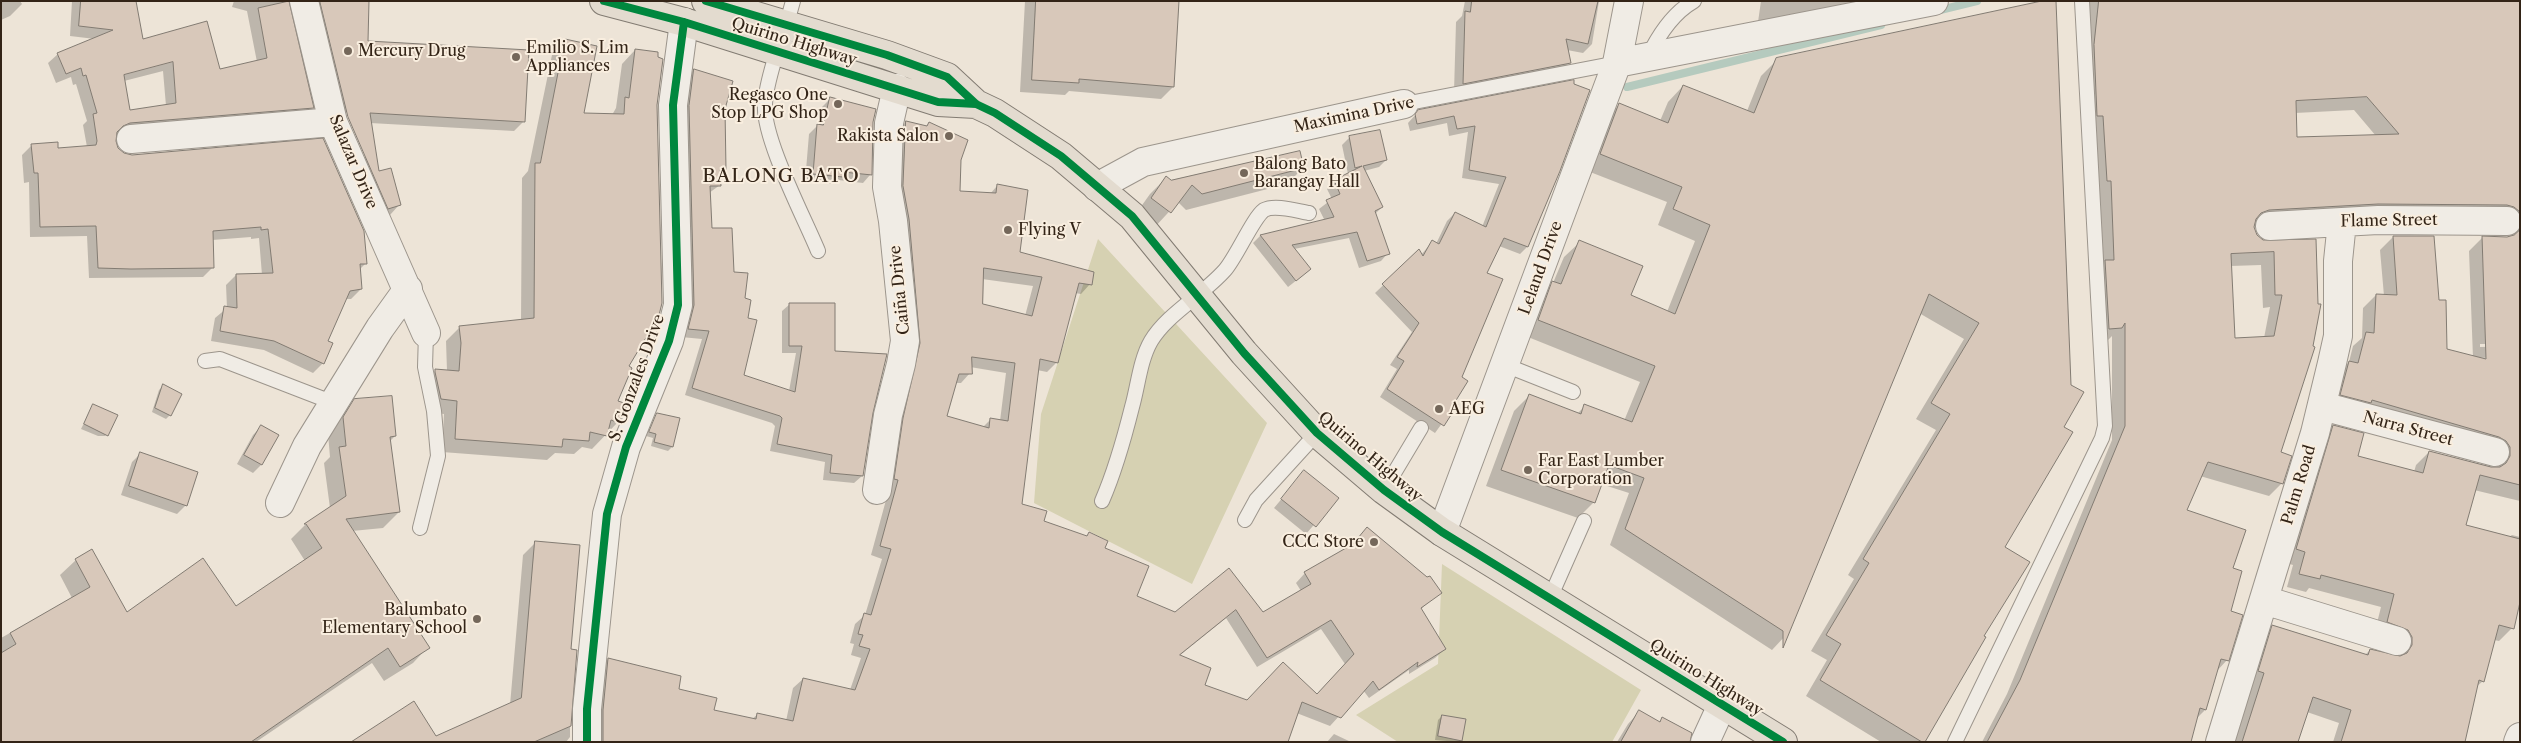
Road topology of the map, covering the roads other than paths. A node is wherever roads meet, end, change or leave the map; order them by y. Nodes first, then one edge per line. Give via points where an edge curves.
1 (304, 1) edge
2 (604, 1) edge
3 (706, 1) edge
4 (1629, 1) edge
5 (1694, 1) edge
6 (2082, 1) edge
7 (1927, 2) edge
8 (790, 13) edge
9 (684, 22) junction
10 (777, 52) junction
11 (1648, 57) junction
12 (1617, 62) junction
13 (897, 88) junction
14 (976, 104) junction
15 (1404, 104) joint
16 (334, 122) junction
17 (131, 139) dead end
18 (1097, 186) junction
19 (1309, 213) dead end
20 (2507, 221) dead end
21 (2342, 222) junction
22 (2270, 226) dead end
23 (818, 251) dead end
24 (408, 289) junction
25 (1197, 298) junction
26 (426, 333) joint
27 (205, 361) dead end
28 (1505, 365) junction
29 (1573, 392) dead end
30 (334, 402) junction
31 (2322, 406) junction
32 (1421, 428) dead end
33 (1317, 433) junction
34 (2495, 452) dead end
35 (877, 490) dead end
36 (1384, 490) junction
37 (1102, 501) dead end
38 (280, 503) dead end
39 (1245, 520) dead end
40 (1584, 521) dead end
41 (420, 528) dead end
42 (1442, 532) junction
43 (1550, 598) junction
44 (2264, 600) junction
45 (2397, 641) dead end
46 (1722, 705) junction
47 (2520, 737) edge
48 (587, 742) edge
49 (1704, 742) edge
50 (1783, 742) edge
51 (1955, 742) edge
52 (2220, 742) edge
53 (2518, 742) edge

1 - 16 street, Salazar Drive
2 - 9 main road, Quirino Highway
3 - 8 main road, Quirino Highway
4 - 12 street, Leland Drive
5 - 11 lane via 1671,21
6 - 51 lane via 2105,426
7 - 11 street
8 - 14 main road, Quirino Highway via 946,78
9 - 10 main road, Quirino Highway
9 - 48 street, S. Gonzales Drive via 673,105 678,305 669,341 626,447 607,514 587,709
10 - 13 main road, Quirino Highway
10 - 23 lane via 764,105 765,121
11 - 12 street
12 - 15 lane, Maximina Drive
12 - 28 street, Leland Drive
13 - 14 main road, Quirino Highway via 938,102
13 - 35 street, Caiña Drive via 889,123 887,187 905,340 888,415
14 - 18 main road, Quirino Highway via 1060,156
15 - 18 street, Maximina Drive via 1143,162
16 - 17 street
16 - 24 street, Salazar Drive
18 - 25 main road, Quirino Highway via 1132,216
19 - 25 lane via 1273,208 1265,210 1257,217 1240,252
20 - 21 street, Flame Street
21 - 22 street, Flame Street
21 - 31 street, Palm Road via 2338,261 2338,336
24 - 26 street, Salazar Drive
24 - 30 street
25 - 33 main road, Quirino Highway
25 - 37 lane via 1174,315 1151,342 1115,470
26 - 41 lane via 425,367 434,411 438,456
27 - 30 lane via 220,359
28 - 29 lane
28 - 42 street, Leland Drive
30 - 38 street via 307,446
31 - 34 street, Narra Street
31 - 44 street, Palm Road
32 - 36 lane
33 - 36 main road, Quirino Highway
33 - 39 lane via 1256,500
36 - 42 main road, Quirino Highway
40 - 43 lane
42 - 43 main road, Quirino Highway
43 - 46 main road, Quirino Highway
44 - 45 street
44 - 52 street, Palm Road
46 - 49 street
46 - 50 main road, Quirino Highway
47 - 53 street

